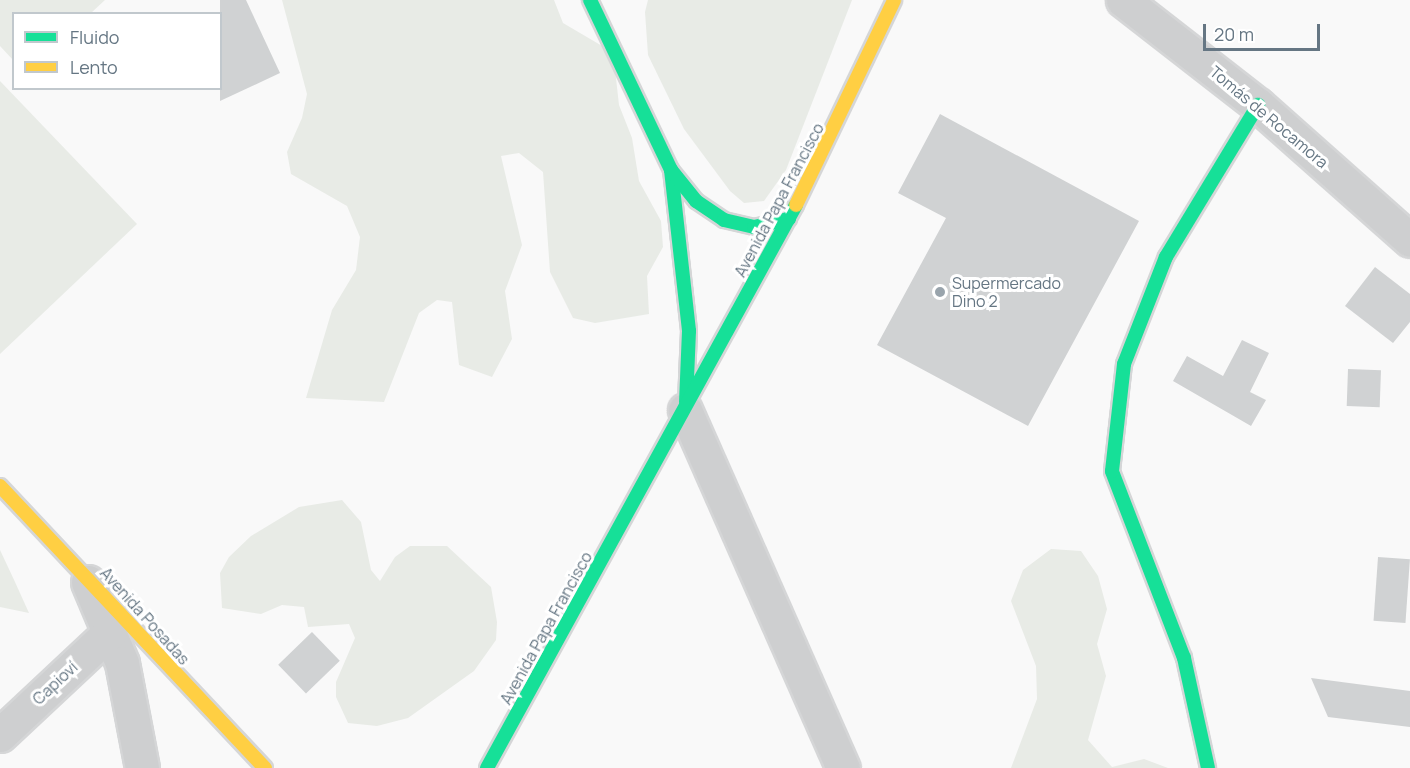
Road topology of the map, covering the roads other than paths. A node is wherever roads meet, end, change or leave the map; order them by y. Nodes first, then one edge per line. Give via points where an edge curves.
1 (590, 0) edge
2 (606, 0) edge
3 (894, 0) edge
4 (1123, 0) edge
5 (600, 24) junction
6 (1258, 105) junction
7 (671, 170) junction
8 (789, 219) junction
9 (1410, 240) edge
10 (685, 410) junction
11 (0, 486) edge
12 (85, 574) junction
13 (110, 632) junction
14 (0, 735) edge
15 (142, 768) edge
16 (265, 768) edge
17 (487, 768) edge
18 (843, 768) edge
19 (1208, 768) edge

1 - 5 main road, Avenida Papa Francisco
2 - 5 main road
3 - 8 main road, Avenida Papa Francisco via 847,105
4 - 6 street, Tomás de Rocamora
5 - 7 main road, Avenida Papa Francisco
6 - 9 street, Tomás de Rocamora
6 - 19 main road via 1166,256 1124,364 1112,471 1184,658
7 - 8 main road via 696,201 724,220 754,227
7 - 10 main road, Avenida Papa Francisco via 688,331
8 - 10 main road, Avenida Papa Francisco
10 - 17 main road, Avenida Papa Francisco
10 - 18 street
11 - 12 main road, Avenida Posadas
12 - 13 street
12 - 16 main road, Avenida Posadas
13 - 14 street, Capioví
13 - 15 street via 122,663

